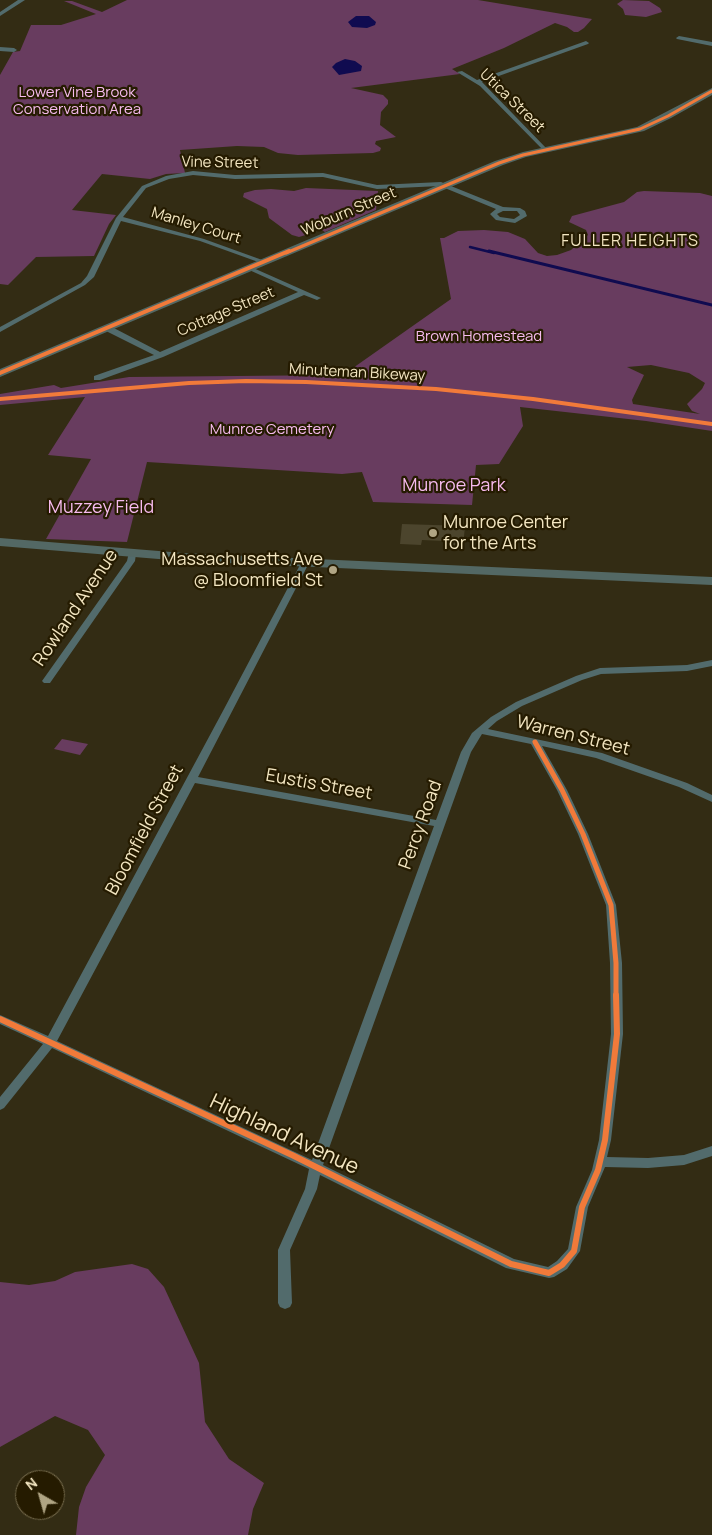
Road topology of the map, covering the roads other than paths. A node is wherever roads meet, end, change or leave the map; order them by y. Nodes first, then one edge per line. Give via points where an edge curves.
1 (22, 0) edge
2 (0, 14) edge
3 (679, 38) dead end
4 (586, 43) dead end
5 (712, 44) edge
6 (0, 50) edge
7 (14, 50) dead end
8 (460, 72) dead end
9 (477, 82) junction
10 (712, 91) edge
11 (545, 150) junction
12 (446, 185) junction
13 (502, 208) dead end
14 (119, 218) junction
15 (263, 262) junction
16 (249, 268) junction
17 (303, 293) junction
18 (317, 298) dead end
19 (107, 328) junction
20 (0, 330) edge
21 (160, 355) junction
22 (0, 373) edge
23 (97, 378) dead end
24 (0, 542) edge
25 (132, 554) junction
26 (305, 563) junction
27 (712, 581) edge
28 (712, 663) edge
29 (47, 681) dead end
30 (480, 730) junction
31 (534, 742) junction
32 (192, 779) junction
33 (712, 799) edge
34 (440, 824) junction
35 (0, 1019) edge
36 (50, 1043) junction
37 (0, 1105) edge
38 (712, 1152) edge
39 (600, 1162) junction
40 (316, 1167) junction
41 (285, 1303) dead end

1 - 2 street
3 - 5 street
4 - 9 street
6 - 7 street
8 - 9 street, Utica Street
9 - 11 street, Utica Street
10 - 11 main road, Woburn Street via 655,123
11 - 12 main road, Woburn Street via 499,163
12 - 13 street
12 - 14 street, Vine Street via 378,187 323,175 235,177 183,174 144,187
12 - 15 main road, Woburn Street
14 - 15 street, Manley Court via 200,240
14 - 20 street, Vine Street via 90,277 83,284
15 - 16 main road, Woburn Street
16 - 17 street, Cottage Street
16 - 19 main road, Woburn Street
17 - 18 street, Cottage Street
17 - 21 street, Cottage Street
19 - 21 street, Cottage Street
19 - 22 main road, Woburn Street
21 - 23 street, Cottage Street
24 - 25 main road
25 - 26 main road
25 - 29 street, Rowland Avenue via 131,561
26 - 27 main road
26 - 32 street, Bloomfield Street
28 - 30 street, Percy Road via 687,668 600,671 519,704
30 - 31 street, Warren Street
30 - 34 street, Percy Road via 466,752
31 - 33 street, Warren Street via 598,755 683,785
31 - 39 street via 584,834 611,905 617,1034
32 - 34 street, Eustis Street
32 - 36 street, Bloomfield Street
34 - 40 street, Percy Road
35 - 36 street, Highland Avenue
36 - 37 street, Bloomfield Street
36 - 40 street, Highland Avenue
38 - 39 street via 684,1160
39 - 40 street, Highland Avenue via 582,1206 574,1251 562,1265 549,1273 511,1264
40 - 41 street, Percy Road via 311,1189 284,1250

